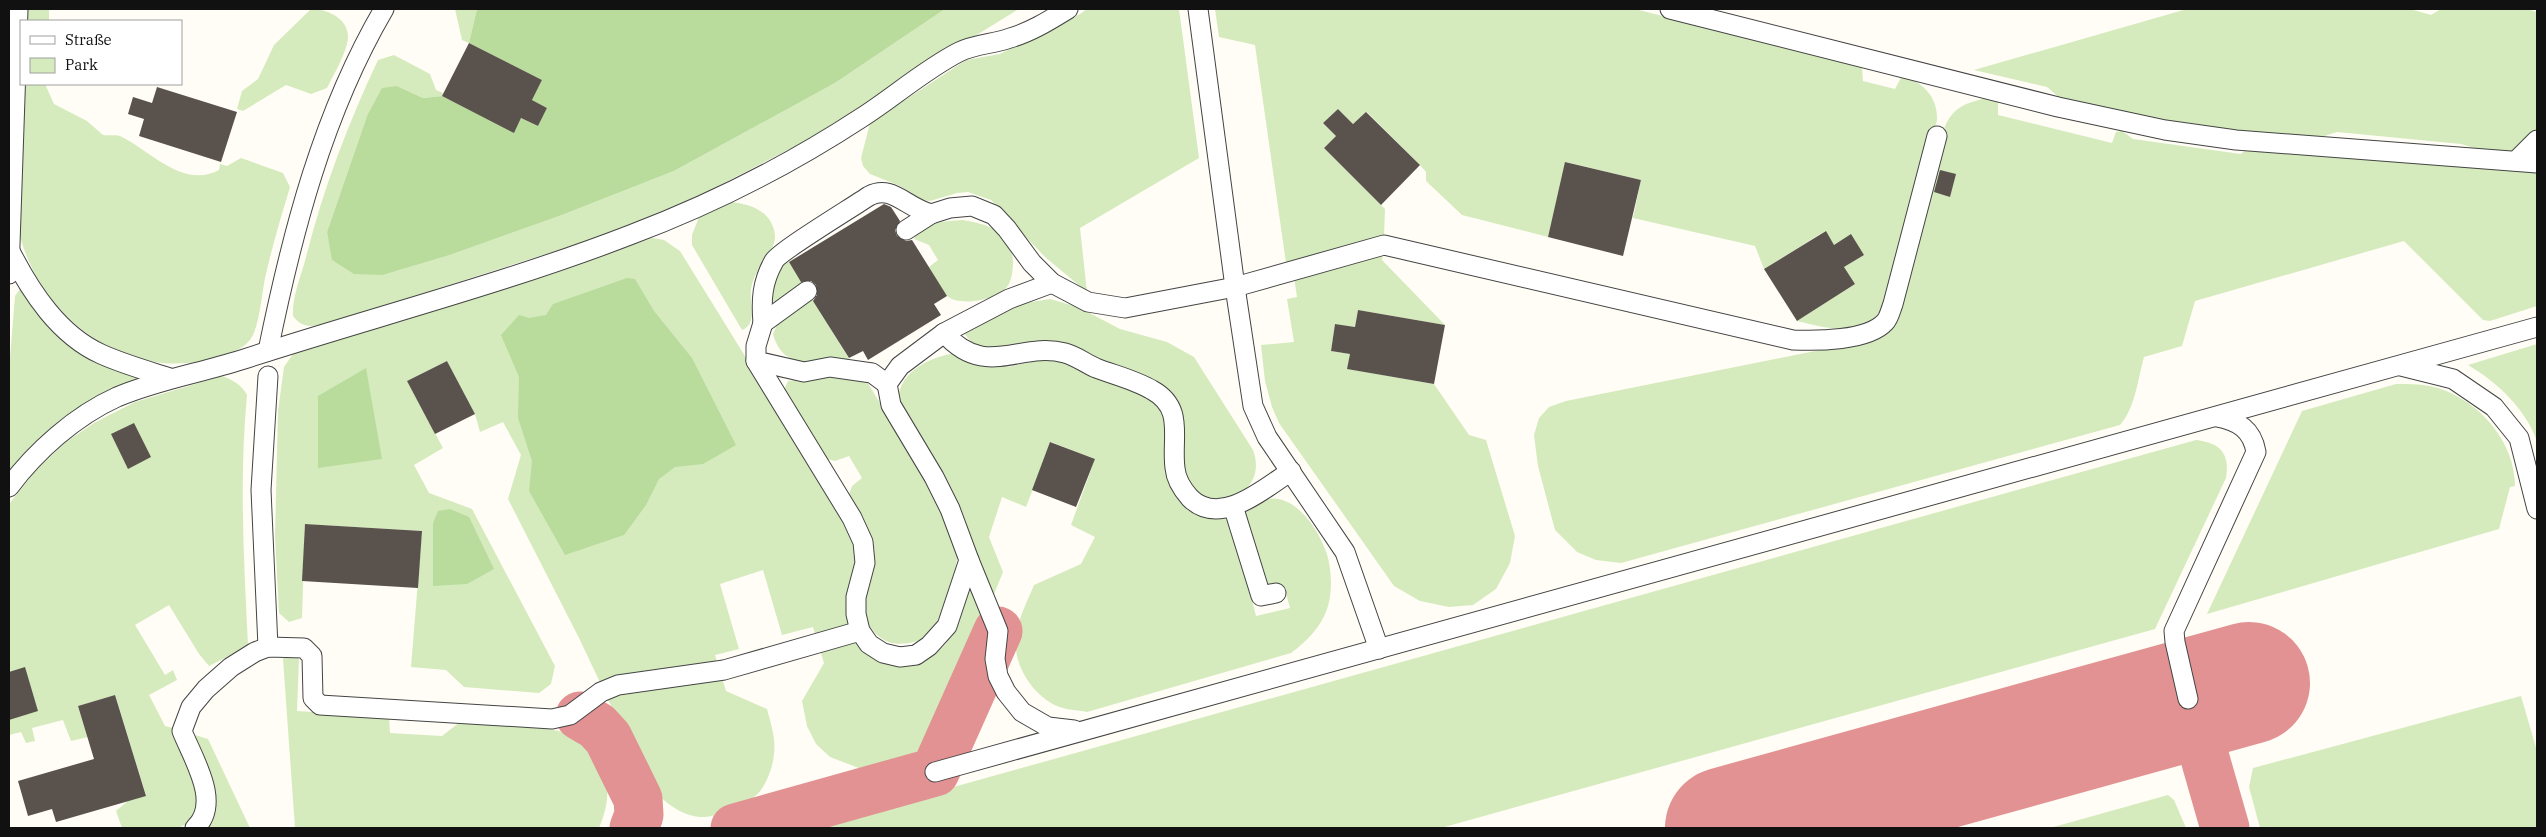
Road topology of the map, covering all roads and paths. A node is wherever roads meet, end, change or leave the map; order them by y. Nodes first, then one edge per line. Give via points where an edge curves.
1 (18, 9) edge
2 (384, 9) edge
3 (1068, 9) edge
4 (1198, 9) edge
5 (1670, 9) edge
6 (1938, 136) dead end
7 (2537, 140) edge
8 (2516, 161) junction
9 (2537, 163) edge
10 (931, 214) junction
11 (906, 230) dead end
12 (10, 253) junction
13 (9, 274) edge
14 (1052, 283) junction
15 (1235, 287) junction
16 (808, 291) dead end
17 (762, 324) junction
18 (2537, 327) edge
19 (944, 333) junction
20 (268, 351) junction
21 (756, 360) junction
22 (2401, 366) junction
23 (268, 376) dead end
24 (170, 378) junction
25 (887, 384) junction
26 (2217, 417) junction
27 (1291, 471) junction
28 (9, 487) edge
29 (1234, 506) junction
30 (2537, 509) edge
31 (969, 560) junction
32 (1276, 593) dead end
33 (860, 631) junction
34 (268, 647) junction
35 (1379, 649) junction
36 (2188, 699) dead end
37 (1082, 731) junction
38 (935, 772) dead end
39 (195, 828) edge

1 - 12 lane
2 - 20 lane via 352,74 312,175 289,255
3 - 20 lane via 1013,38 960,52 835,134 748,182 667,221 559,260
4 - 15 lane
5 - 8 lane via 2165,130 2236,140
6 - 15 lane via 1893,304 1885,322 1873,330 1848,337 1826,341 1793,340 1384,245
7 - 8 lane
8 - 9 lane
10 - 11 lane
10 - 14 lane via 972,206 994,215
10 - 17 lane via 917,210 888,192 878,191 869,196 775,259 760,299
12 - 13 lane
12 - 24 lane via 26,282 68,331 101,354
14 - 15 lane via 1088,302 1126,308
14 - 19 lane via 1009,298
15 - 27 lane via 1253,406 1267,437
16 - 17 lane
17 - 21 lane
18 - 22 lane
19 - 25 lane via 900,366
19 - 29 lane via 960,348 983,357 1040,351 1066,353 1153,390 1166,401 1176,420 1175,470 1184,492 1204,506
20 - 24 lane
21 - 25 lane via 804,372 830,367 872,373
21 - 33 lane via 852,518 863,542 865,563 856,597
22 - 26 lane
22 - 30 lane via 2453,379 2494,407 2519,438
23 - 34 lane via 261,490
24 - 28 lane via 94,410 34,456
25 - 31 lane via 891,406 934,477
26 - 35 lane
26 - 36 lane via 2234,420 2244,427 2256,452 2174,631
27 - 29 lane
27 - 35 lane via 1345,552
29 - 32 lane via 1261,596
31 - 33 lane via 947,626 929,646 916,654 900,657 883,653 869,644
31 - 37 lane via 998,631 995,659 998,676 1006,692 1022,712 1048,727
33 - 34 lane via 724,670 618,685 601,692 570,715 552,719 320,705 313,698 310,652 304,648
34 - 39 lane via 231,667 191,706 182,731 206,793 207,810
35 - 37 lane
37 - 38 lane

